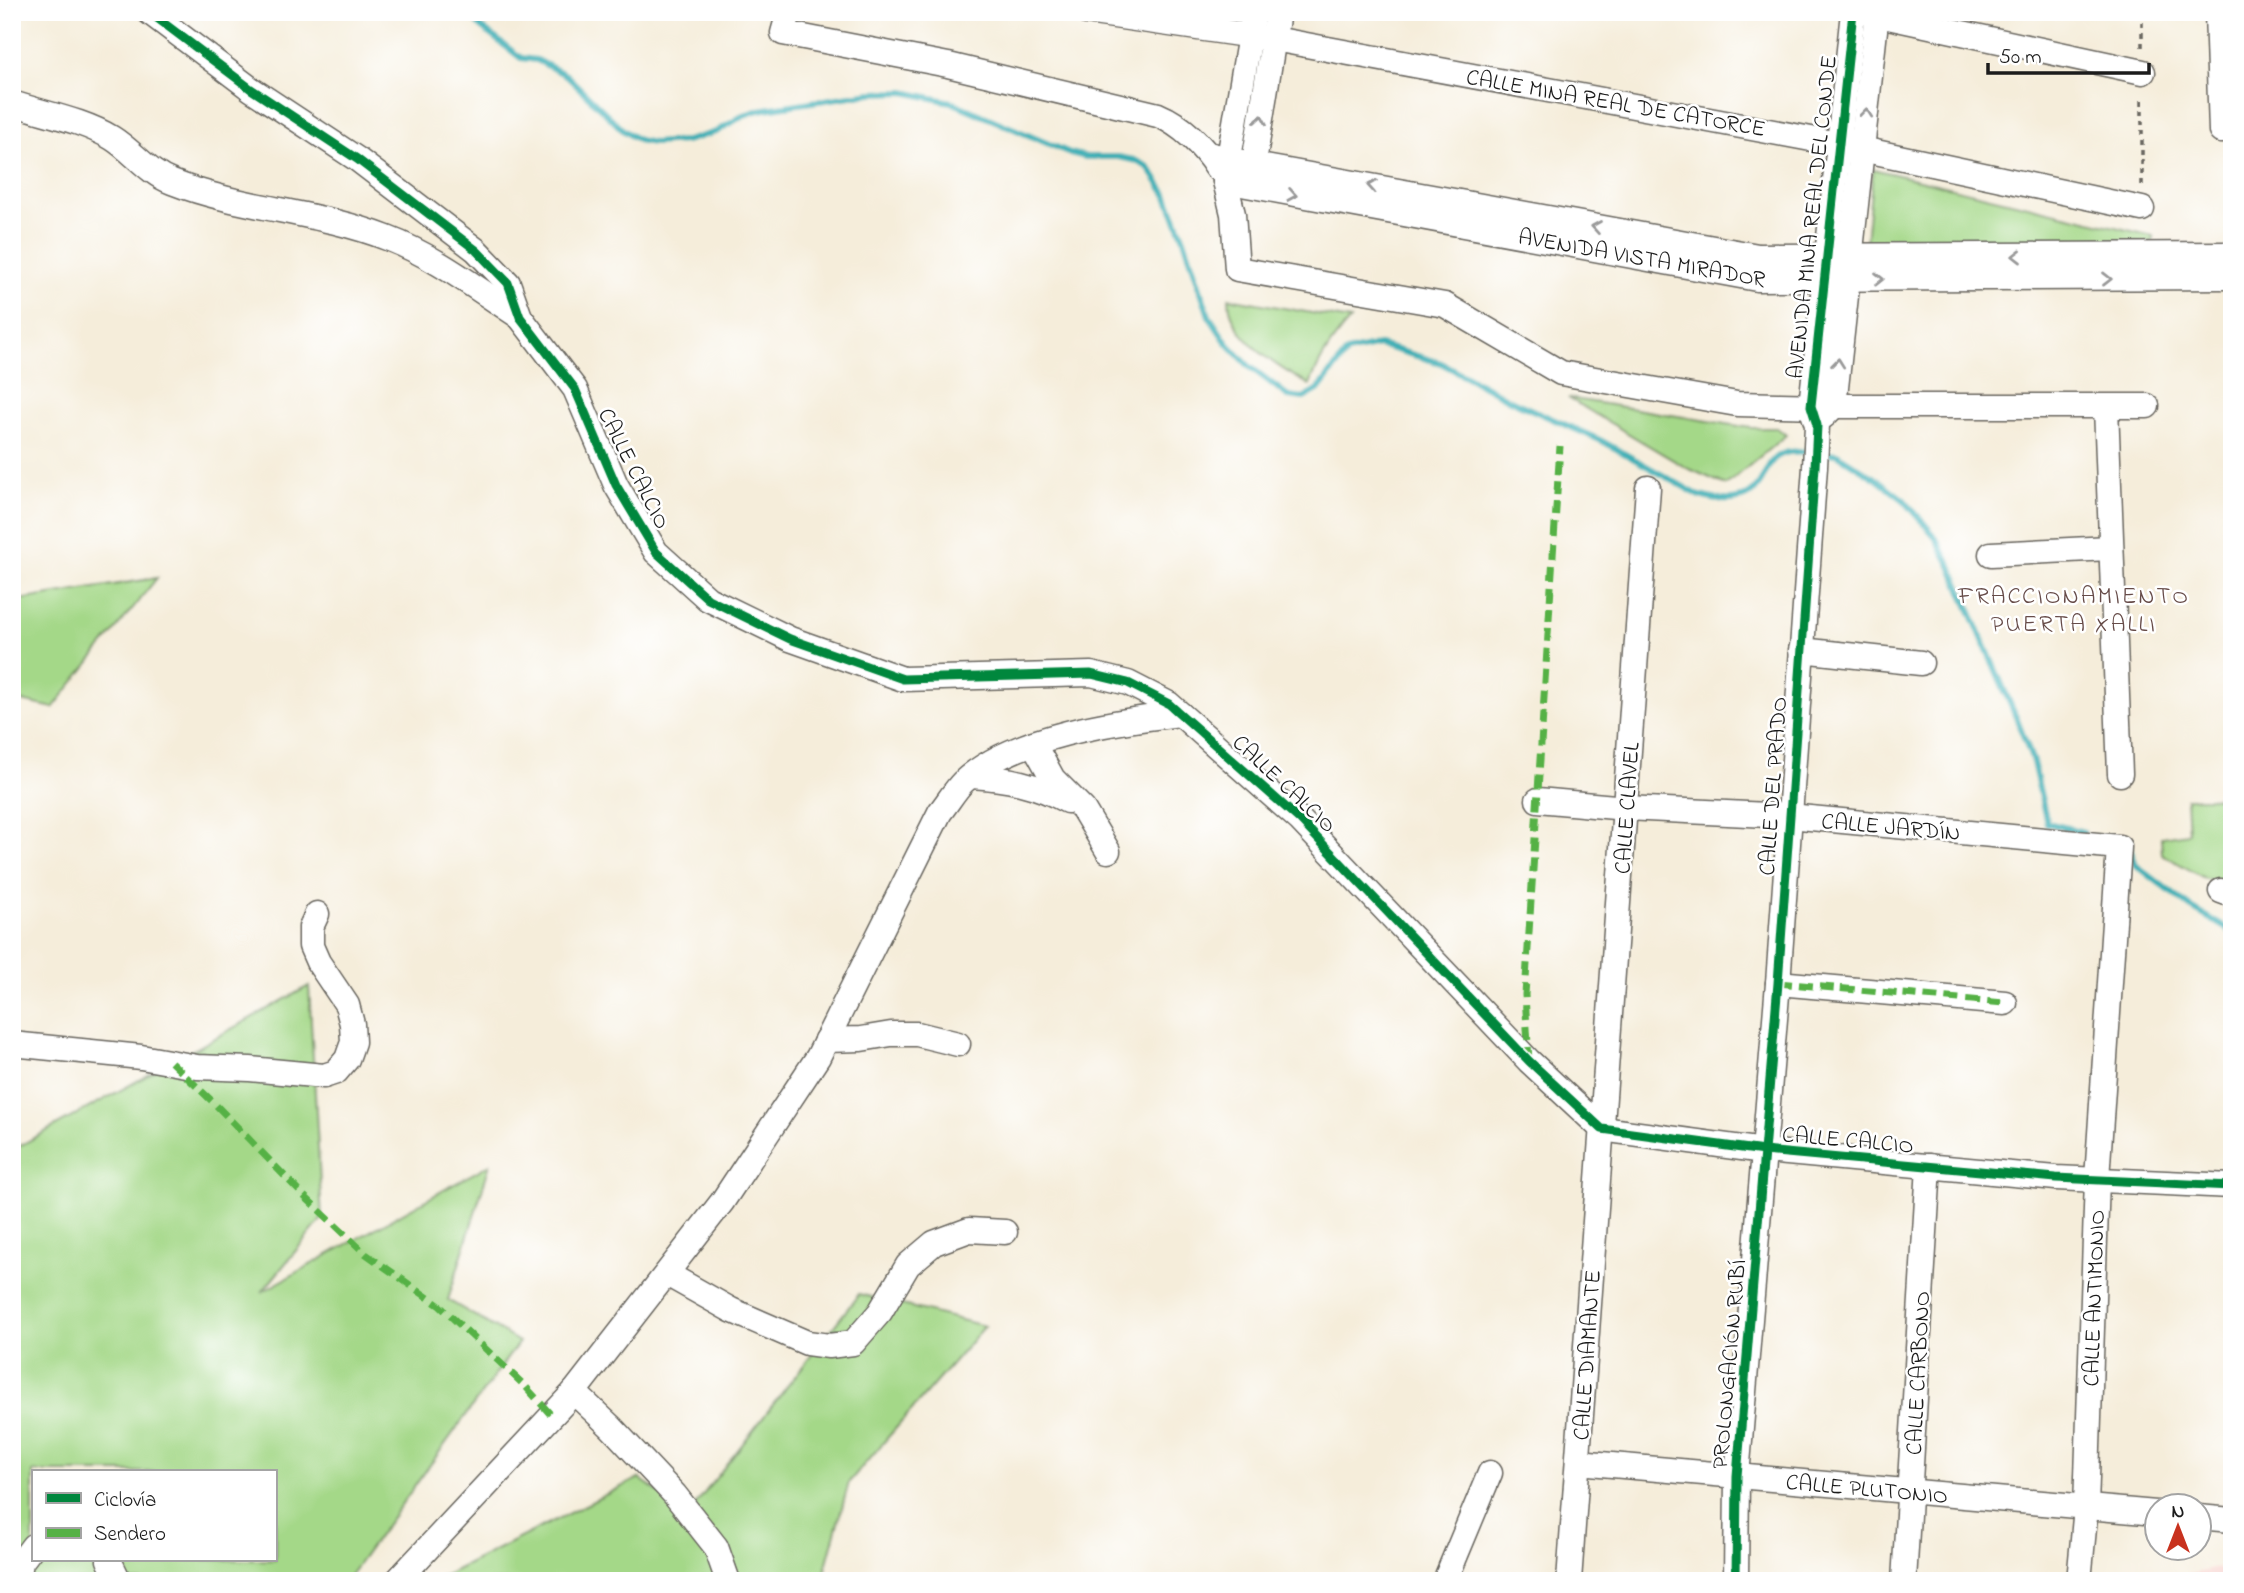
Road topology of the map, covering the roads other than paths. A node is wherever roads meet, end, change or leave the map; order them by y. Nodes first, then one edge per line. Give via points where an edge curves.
1 (149, 12) edge
2 (1086, 12) edge
3 (1278, 12) edge
4 (2217, 12) edge
5 (1868, 13) edge
6 (786, 23) edge
7 (1260, 29) edge
8 (2143, 72) road end
9 (12, 103) edge
10 (2232, 131) edge
11 (1850, 146) junction
12 (1221, 165) junction
13 (1252, 176) junction
14 (2142, 209) road end
15 (1233, 214) junction
16 (2232, 254) edge
17 (2181, 267) junction
18 (1837, 268) junction
19 (2232, 277) edge
20 (520, 317) junction
21 (2106, 407) junction
22 (2147, 407) dead end
23 (1819, 417) junction
24 (1648, 488) dead end
25 (2110, 548) junction
26 (1991, 554) dead end
27 (1801, 650) junction
28 (1921, 663) dead end
29 (1180, 714) junction
30 (1033, 743) junction
31 (2120, 774) dead end
32 (971, 776) junction
33 (1538, 800) dead end
34 (1626, 808) junction
35 (1083, 809) junction
36 (1789, 816) junction
37 (2119, 847) joint
38 (1108, 851) dead end
39 (317, 914) dead end
40 (1778, 983) junction
41 (2005, 1003) dead end
42 (826, 1040) junction
43 (12, 1044) edge
44 (958, 1044) dead end
45 (1602, 1129) junction
46 (1764, 1151) junction
47 (1929, 1166) junction
48 (2097, 1180) junction
49 (2232, 1186) edge
50 (1005, 1233) dead end
51 (667, 1274) junction
52 (574, 1392) junction
53 (1578, 1462) junction
54 (1490, 1473) dead end
55 (1737, 1476) junction
56 (1910, 1492) junction
57 (2086, 1507) junction
58 (2142, 1512) edge
59 (2212, 1518) edge
60 (2232, 1520) edge
61 (32, 1547) edge
62 (110, 1562) edge
63 (18, 1581) edge
64 (119, 1581) edge
65 (397, 1581) edge
66 (728, 1581) edge
67 (1445, 1581) edge
68 (1569, 1581) edge
69 (1736, 1581) edge
70 (1903, 1581) edge
71 (2079, 1581) edge

1 - 20 street via 476,250 508,282
2 - 7 street, CALLE MINA REAL DE CATORCE
3 - 7 street
4 - 10 street via 2221,131
5 - 8 street
5 - 11 street, AVENIDA MINA REAL DEL CONDE
6 - 12 street via 1158,115 1172,121
7 - 11 street, CALLE MINA REAL DE CATORCE
7 - 12 street
13 -> 7 street
9 - 20 street via 114,139 170,181 387,238 437,262
11 - 14 street, CALLE MINA REAL DE CATORCE
11 - 18 street, AVENIDA MINA REAL DEL CONDE
12 - 13 street, AVENIDA VISTA MIRADOR
12 - 15 street
13 - 15 street
13 - 18 street, AVENIDA VISTA MIRADOR via 1523,225
15 - 23 street via 1237,269 1445,305 1561,373
16 - 17 street, AVENIDA VISTA MIRADOR
17 - 18 street, AVENIDA VISTA MIRADOR
17 - 19 street, AVENIDA VISTA MIRADOR
18 - 23 street, AVENIDA MINA REAL DEL CONDE
20 - 29 street, CALLE CALCIO via 575,389 616,485 656,552 708,599 790,639 904,679 1091,674 1128,683
21 - 22 street
21 - 23 street
21 - 25 street
23 - 27 street, CALLE DEL PRADO
24 - 34 street, CALLE CLAVEL
25 - 26 street
25 - 31 street
27 - 28 street
27 - 36 street, CALLE DEL PRADO
29 - 30 street via 1139,718
29 - 45 street, CALLE CALCIO via 1300,820 1529,1061
30 - 32 street
30 - 35 street via 1053,779
32 - 35 street via 1037,786
32 - 42 street via 940,812
33 - 34 street, CALLE JARDÍN
34 - 36 street, CALLE JARDÍN
34 - 45 street, CALLE CLAVEL
35 - 38 street
36 - 37 street, CALLE JARDÍN
36 - 40 street, CALLE DEL PRADO
37 - 48 street, CALLE ANTIMONIO
39 - 43 street via 311,927 311,946 347,1005 352,1024 348,1059 336,1072 324,1076 197,1067
40 - 41 street
40 - 46 street, CALLE DEL PRADO
42 - 44 street via 917,1034
42 - 51 street via 722,1202
45 - 46 street, CALLE CALCIO
45 - 53 street, CALLE DIAMANTE
46 - 47 street, CALLE CALCIO
46 - 55 street, PROLONGACIÓN RUBÍ
47 - 48 street, CALLE CALCIO
47 - 56 street, CALLE CARBONO
48 - 49 street, CALLE CALCIO
48 - 57 street, CALLE ANTIMONIO
50 - 51 street via 968,1230 934,1243 908,1265 880,1312 853,1343 829,1346 807,1343 731,1310
51 - 52 street
52 - 65 street
52 - 66 street via 676,1495 716,1547
53 - 55 street, CALLE PLUTONIO
53 - 68 street, CALLE DIAMANTE
54 - 67 street
55 - 56 street, CALLE PLUTONIO
55 - 69 street, PROLONGACIÓN RUBÍ
56 - 57 street, CALLE PLUTONIO
56 - 70 street, CALLE CARBONO
57 - 58 street, CALLE PLUTONIO
57 - 71 street, CALLE ANTIMONIO
59 - 60 street
61 - 63 street via 21,1562
62 - 64 street

